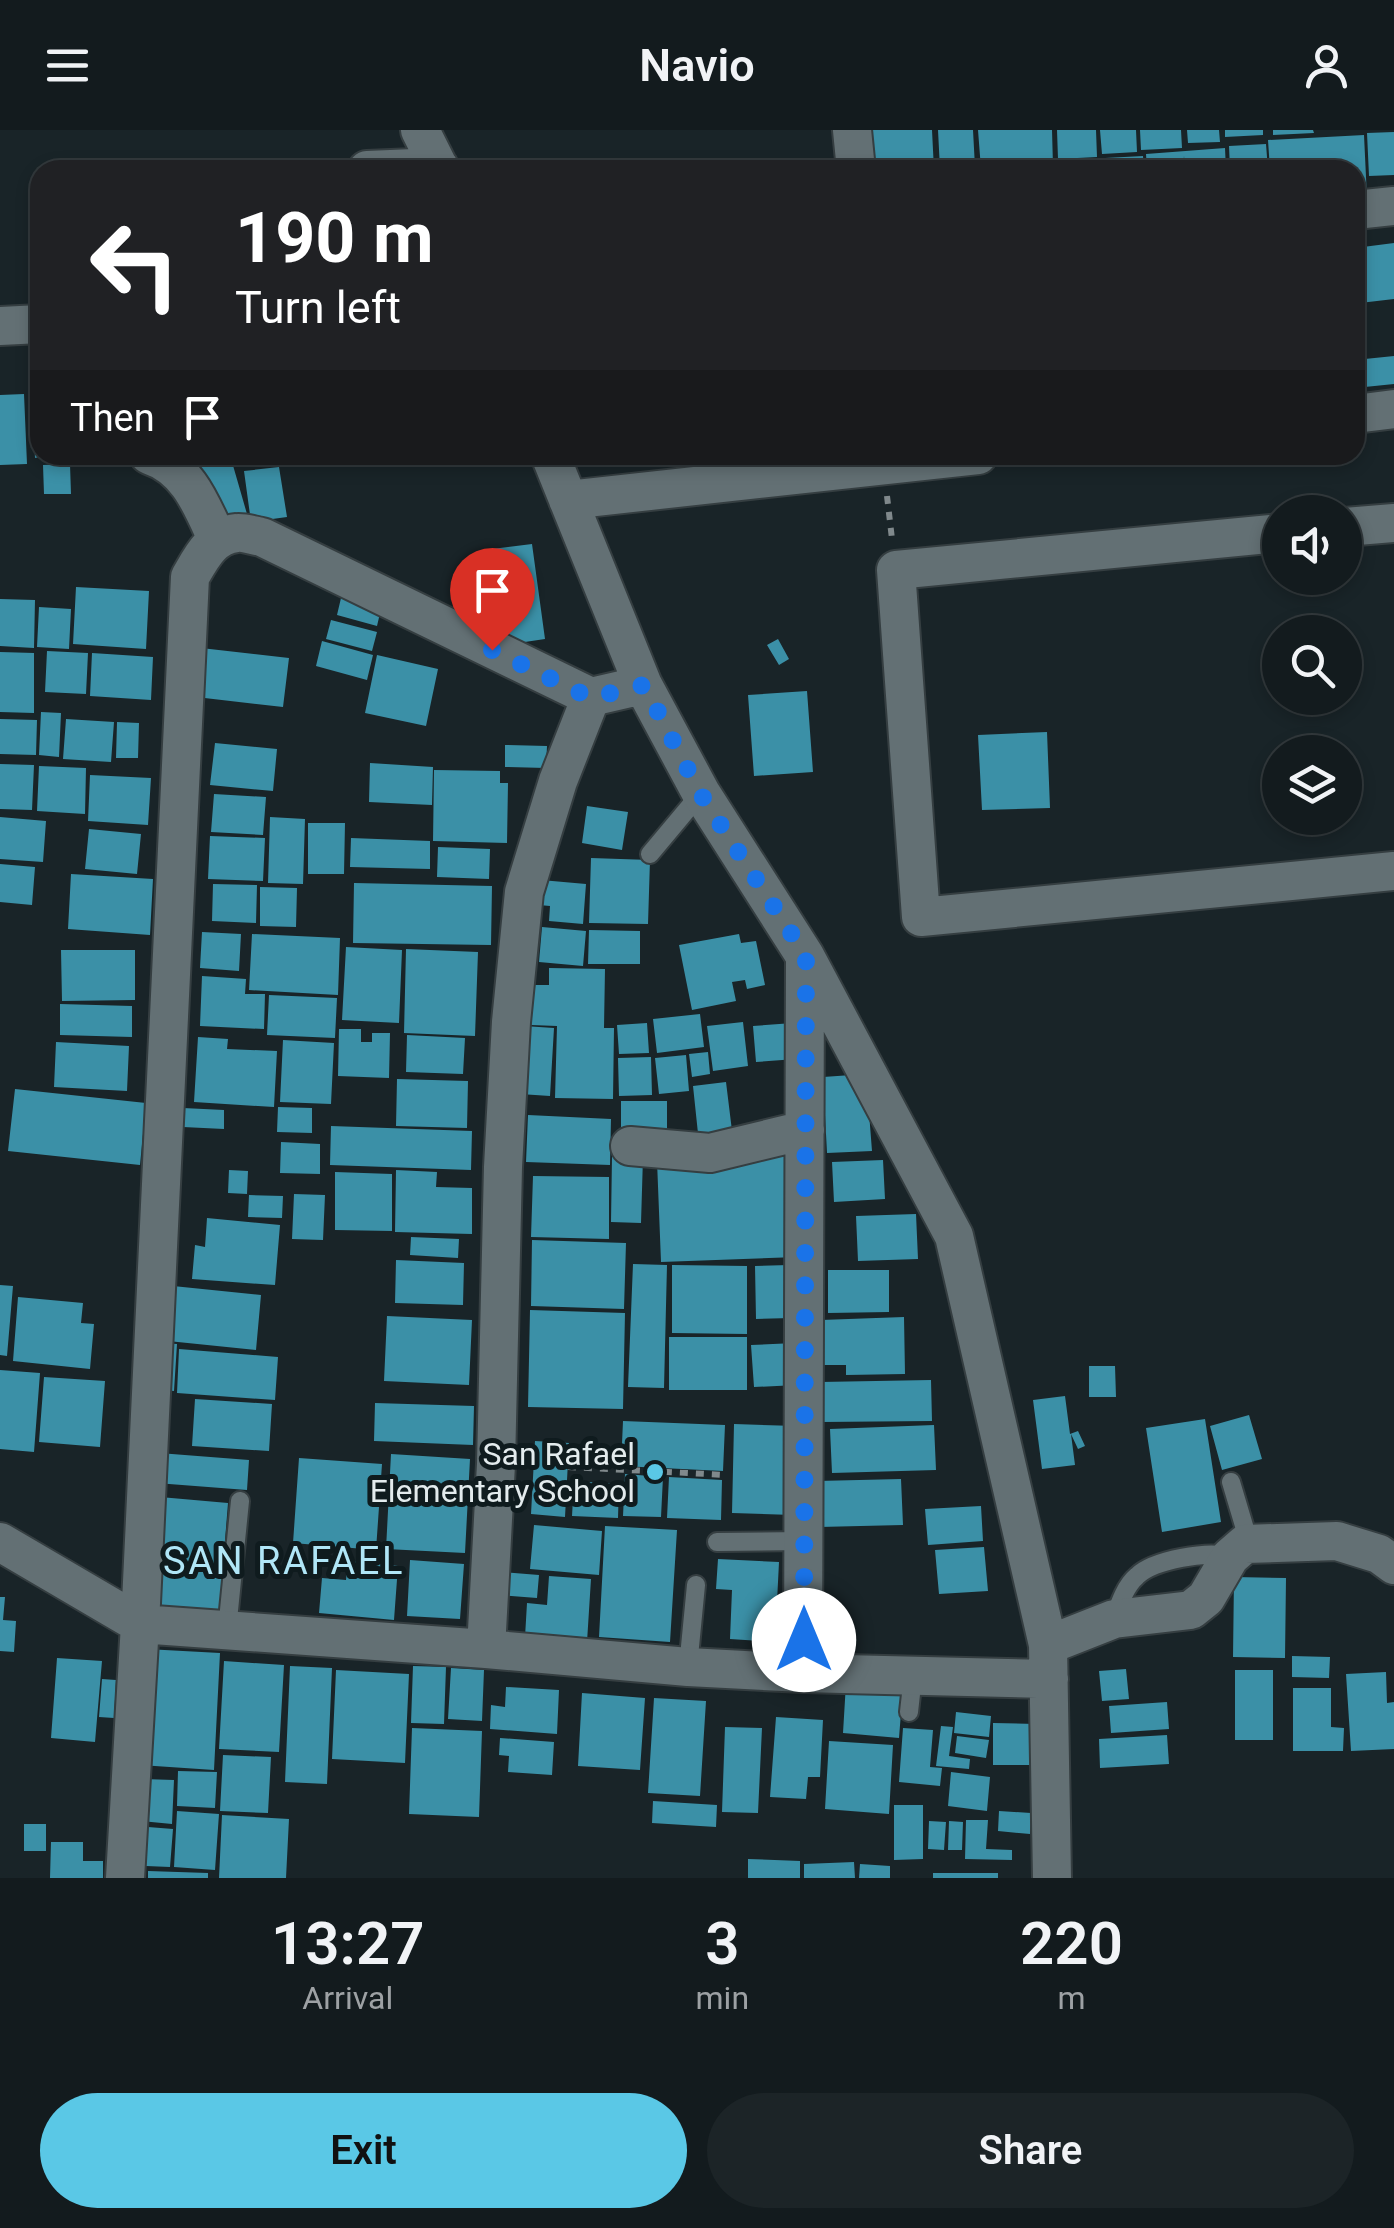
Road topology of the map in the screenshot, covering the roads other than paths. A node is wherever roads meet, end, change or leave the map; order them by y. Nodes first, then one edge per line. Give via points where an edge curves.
1 (420, 130) edge
2 (852, 130) edge
3 (435, 160) edge
4 (855, 160) edge
5 (1394, 206) edge
6 (1365, 209) edge
7 (30, 324) edge
8 (0, 326) edge
9 (1394, 409) edge
10 (1365, 413) edge
11 (167, 465) edge
12 (554, 465) edge
13 (844, 465) edge
14 (568, 500) junction
15 (1394, 522) edge
16 (1362, 525) edge
17 (1262, 536) edge
18 (217, 539) junction
19 (644, 685) junction
20 (591, 698) junction
21 (700, 793) junction
22 (650, 854) dead end
23 (1394, 870) edge
24 (806, 956) junction
25 (805, 1130) junction
26 (630, 1146) dead end
27 (1231, 1482) dead end
28 (240, 1501) dead end
29 (804, 1541) junction
30 (0, 1542) edge
31 (717, 1542) dead end
32 (1237, 1550) junction
33 (1394, 1565) edge
34 (696, 1585) dead end
35 (1114, 1619) junction
36 (140, 1624) junction
37 (227, 1630) junction
38 (486, 1649) junction
39 (1049, 1662) junction
40 (688, 1667) junction
41 (803, 1673) junction
42 (125, 1878) edge
43 (1052, 1878) edge

1 - 3 street
2 - 4 street
5 - 6 street
7 - 8 street
9 - 10 street
11 - 18 street via 182,473
12 - 14 street
13 - 14 street
14 - 19 street
15 - 16 street
17 - 23 street via 896,570 922,917
18 - 20 street via 238,532 262,537
18 - 36 street via 190,577
19 - 20 street
19 - 21 street
20 - 38 street via 524,892 503,1167
21 - 22 lane
21 - 24 street
24 - 25 street
24 - 39 street via 954,1236
25 - 26 street via 710,1153
25 - 29 street
27 - 32 lane via 1245,1529
28 - 37 lane
29 - 31 lane
29 - 41 street
30 - 36 street
32 - 33 street via 1337,1542
32 - 35 lane via 1164,1562 1137,1576
32 - 35 street via 1192,1610
34 - 40 lane
35 - 39 street
36 - 37 street
36 - 42 street
37 - 38 street
38 - 40 street
39 - 41 street via 911,1694
39 - 43 street
40 - 41 street

